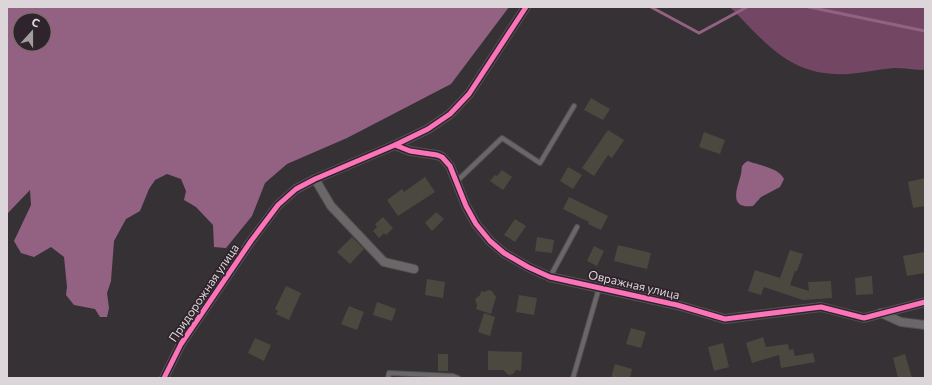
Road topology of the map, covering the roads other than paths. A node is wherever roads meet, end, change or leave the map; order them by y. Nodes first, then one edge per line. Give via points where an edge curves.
1 (526, 7) edge
2 (574, 106) dead end
3 (395, 145) junction
4 (315, 179) junction
5 (456, 182) junction
6 (577, 227) dead end
7 (414, 269) dead end
8 (550, 277) junction
9 (599, 287) junction
10 (925, 302) edge
11 (881, 313) junction
12 (925, 325) edge
13 (164, 378) edge
14 (388, 378) edge
15 (458, 378) edge
16 (573, 378) edge

1 - 3 street, Придорожная улица via 469,94 439,122
2 - 5 lane via 540,163 502,138
3 - 4 street, Придорожная улица
3 - 5 street, Овражная улица via 410,151 442,157 450,166
4 - 7 street via 331,206 384,262
4 - 13 street, Придорожная улица via 296,189 278,205 181,344
5 - 8 street, Овражная улица via 476,224 490,241 510,257
6 - 8 lane
8 - 9 street, Овражная улица
9 - 11 street, Овражная улица via 725,319 821,307 864,318
9 - 16 lane
10 - 11 street, Овражная улица
11 - 12 street via 901,322
14 - 15 lane via 389,374

